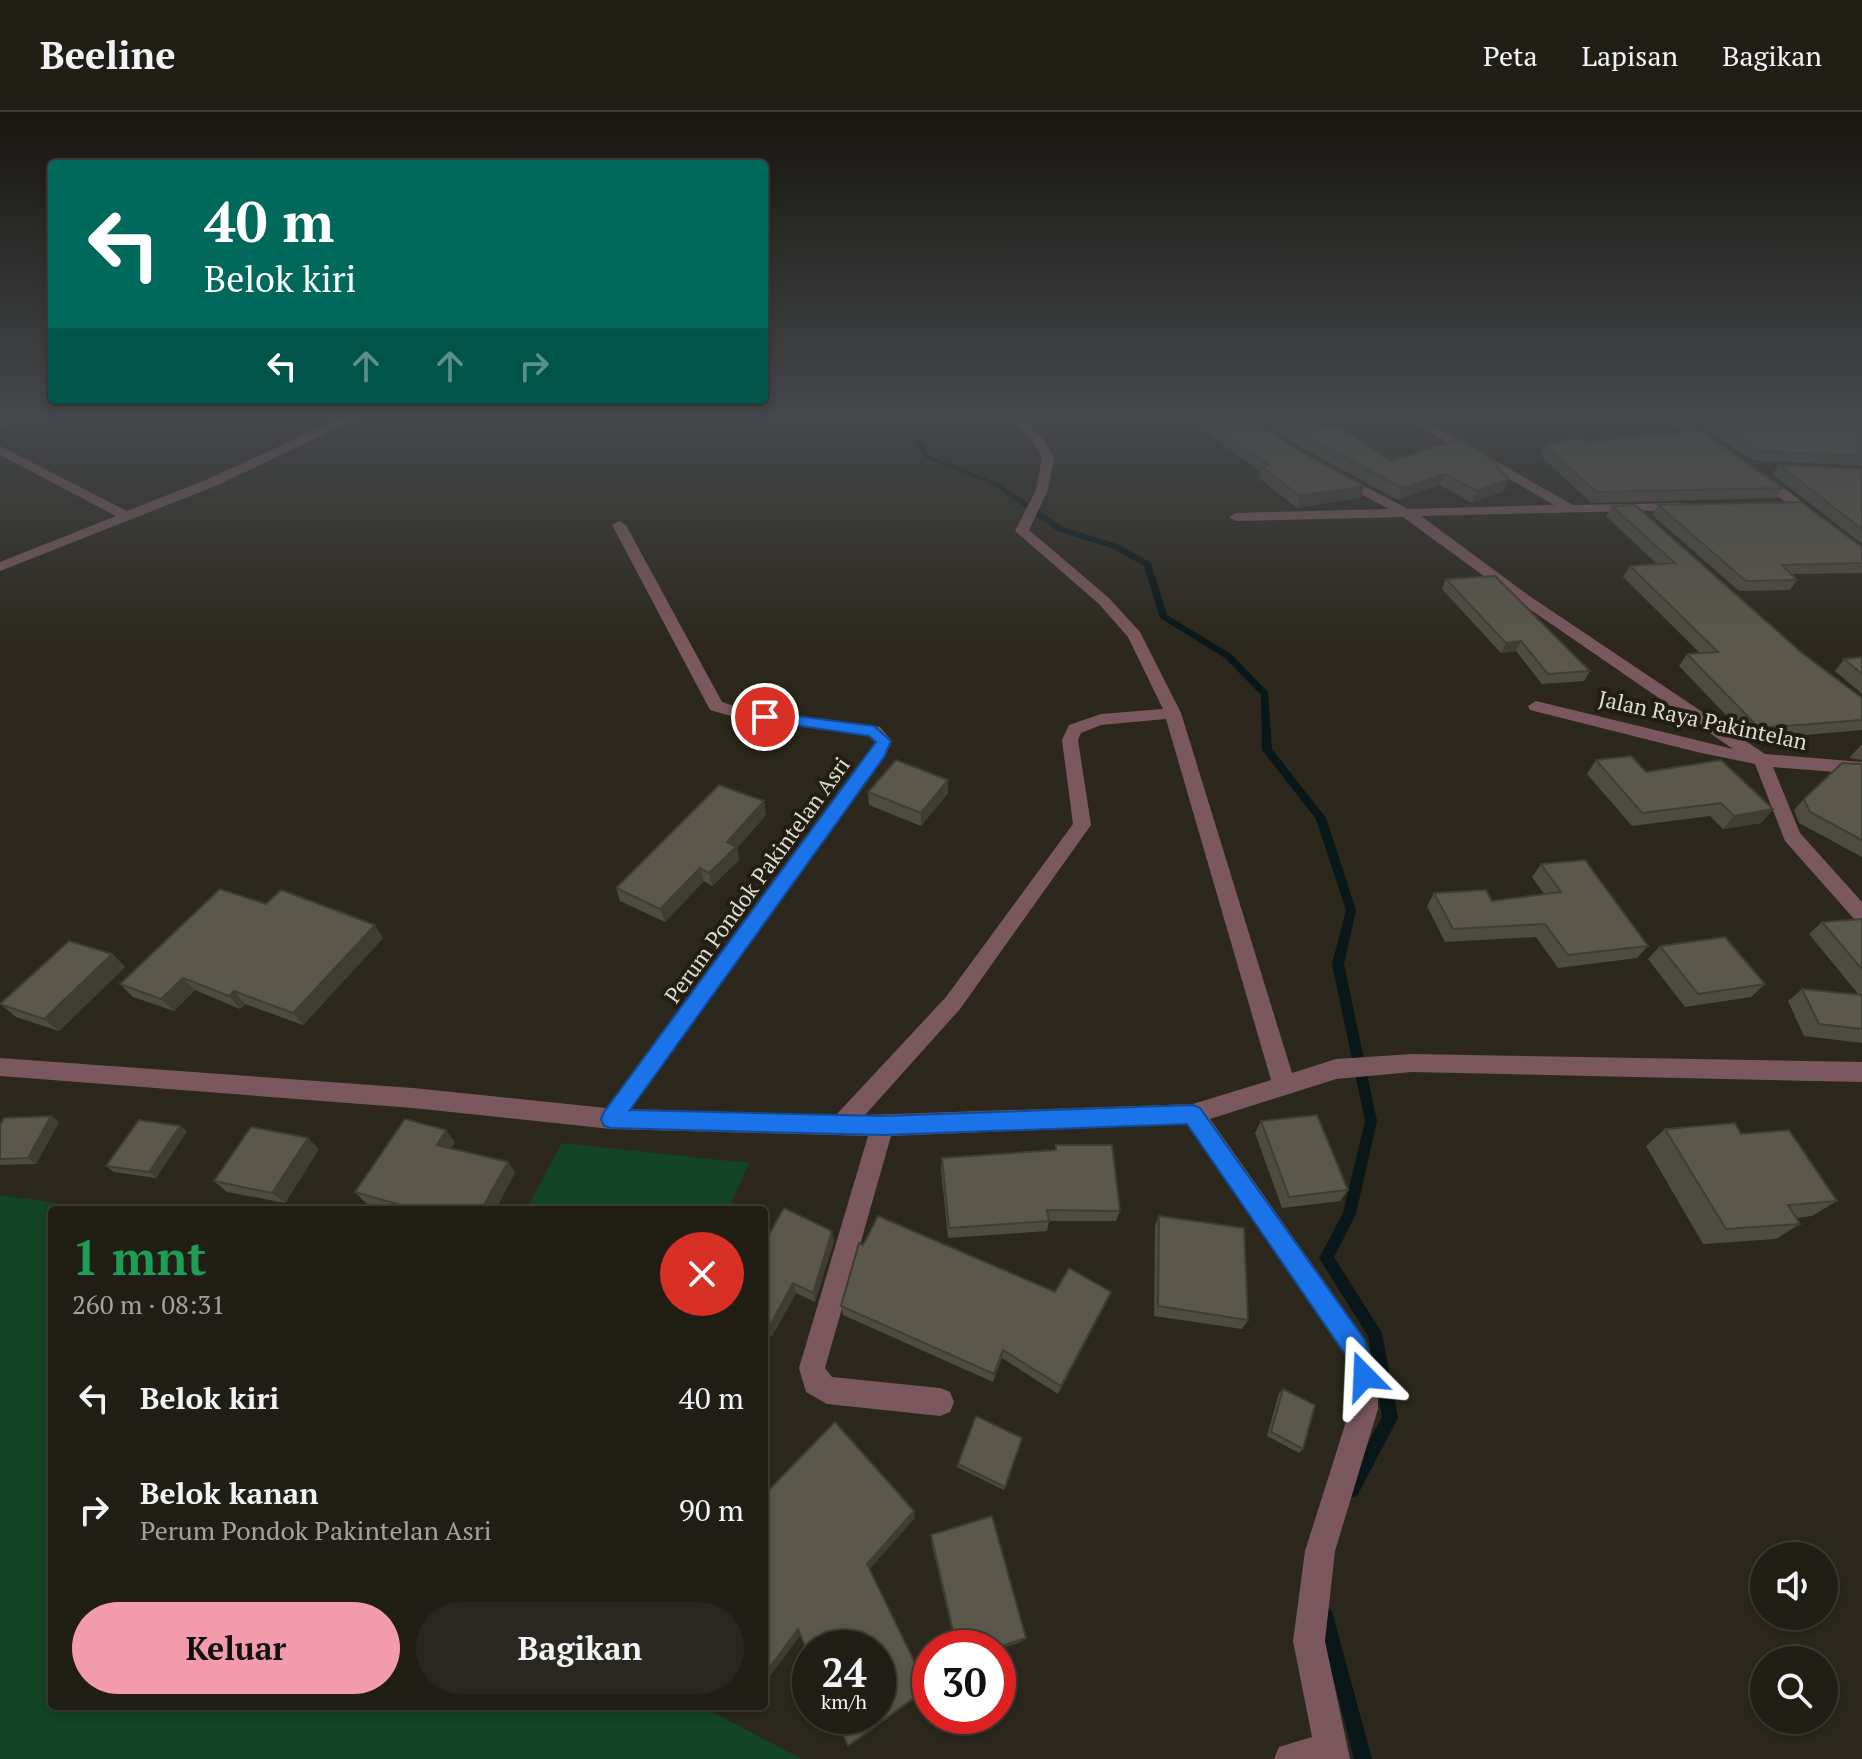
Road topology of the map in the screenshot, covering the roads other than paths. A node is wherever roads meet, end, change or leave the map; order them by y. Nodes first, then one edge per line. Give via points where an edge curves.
1 (76, 490) edge
2 (193, 490) edge
3 (1038, 490) edge
4 (1363, 490) edge
5 (1538, 490) edge
6 (1778, 490) edge
7 (1767, 505) edge
8 (1797, 505) junction
9 (1692, 506) edge
10 (1632, 507) junction
11 (1570, 508) junction
12 (1408, 514) junction
13 (128, 517) junction
14 (1236, 517) dead end
15 (1644, 519) edge
16 (619, 525) dead end
17 (1830, 530) edge
18 (0, 567) edge
19 (1536, 706) dead end
20 (1173, 713) junction
21 (1762, 760) junction
22 (1862, 768) edge
23 (1862, 915) edge
24 (0, 1067) edge
25 (1862, 1072) edge
26 (1284, 1085) junction
27 (1193, 1114) junction
28 (611, 1119) junction
29 (842, 1124) junction
30 (882, 1126) junction
31 (940, 1402) dead end
32 (1332, 1754) edge
33 (1291, 1759) edge

1 - 13 street
2 - 13 street
3 - 20 street via 1022,531 1104,601 1135,635
4 - 12 street
5 - 11 street
6 - 8 street
7 - 8 street
8 - 17 street
9 - 10 street
10 - 11 street
10 - 15 street
11 - 12 street
12 - 14 street
12 - 21 street
13 - 18 street
16 - 28 street, Perum Pondok Pakintelan Asri via 716,706 874,731 884,741
19 - 21 street, Jalan Raya Pakintelan
20 - 26 street
20 - 29 street via 1106,720 1073,731 1082,825 953,1003
21 - 22 street, Jalan Raya Pakintelan
21 - 23 street via 1792,836
24 - 28 street via 413,1098
25 - 26 street via 1412,1063 1336,1069
26 - 27 street
27 - 30 street
27 - 32 street via 1356,1348 1364,1376 1364,1409 1320,1551 1309,1641
28 - 29 street
29 - 30 street
30 - 31 street via 812,1368 816,1382 827,1390
32 - 33 street

